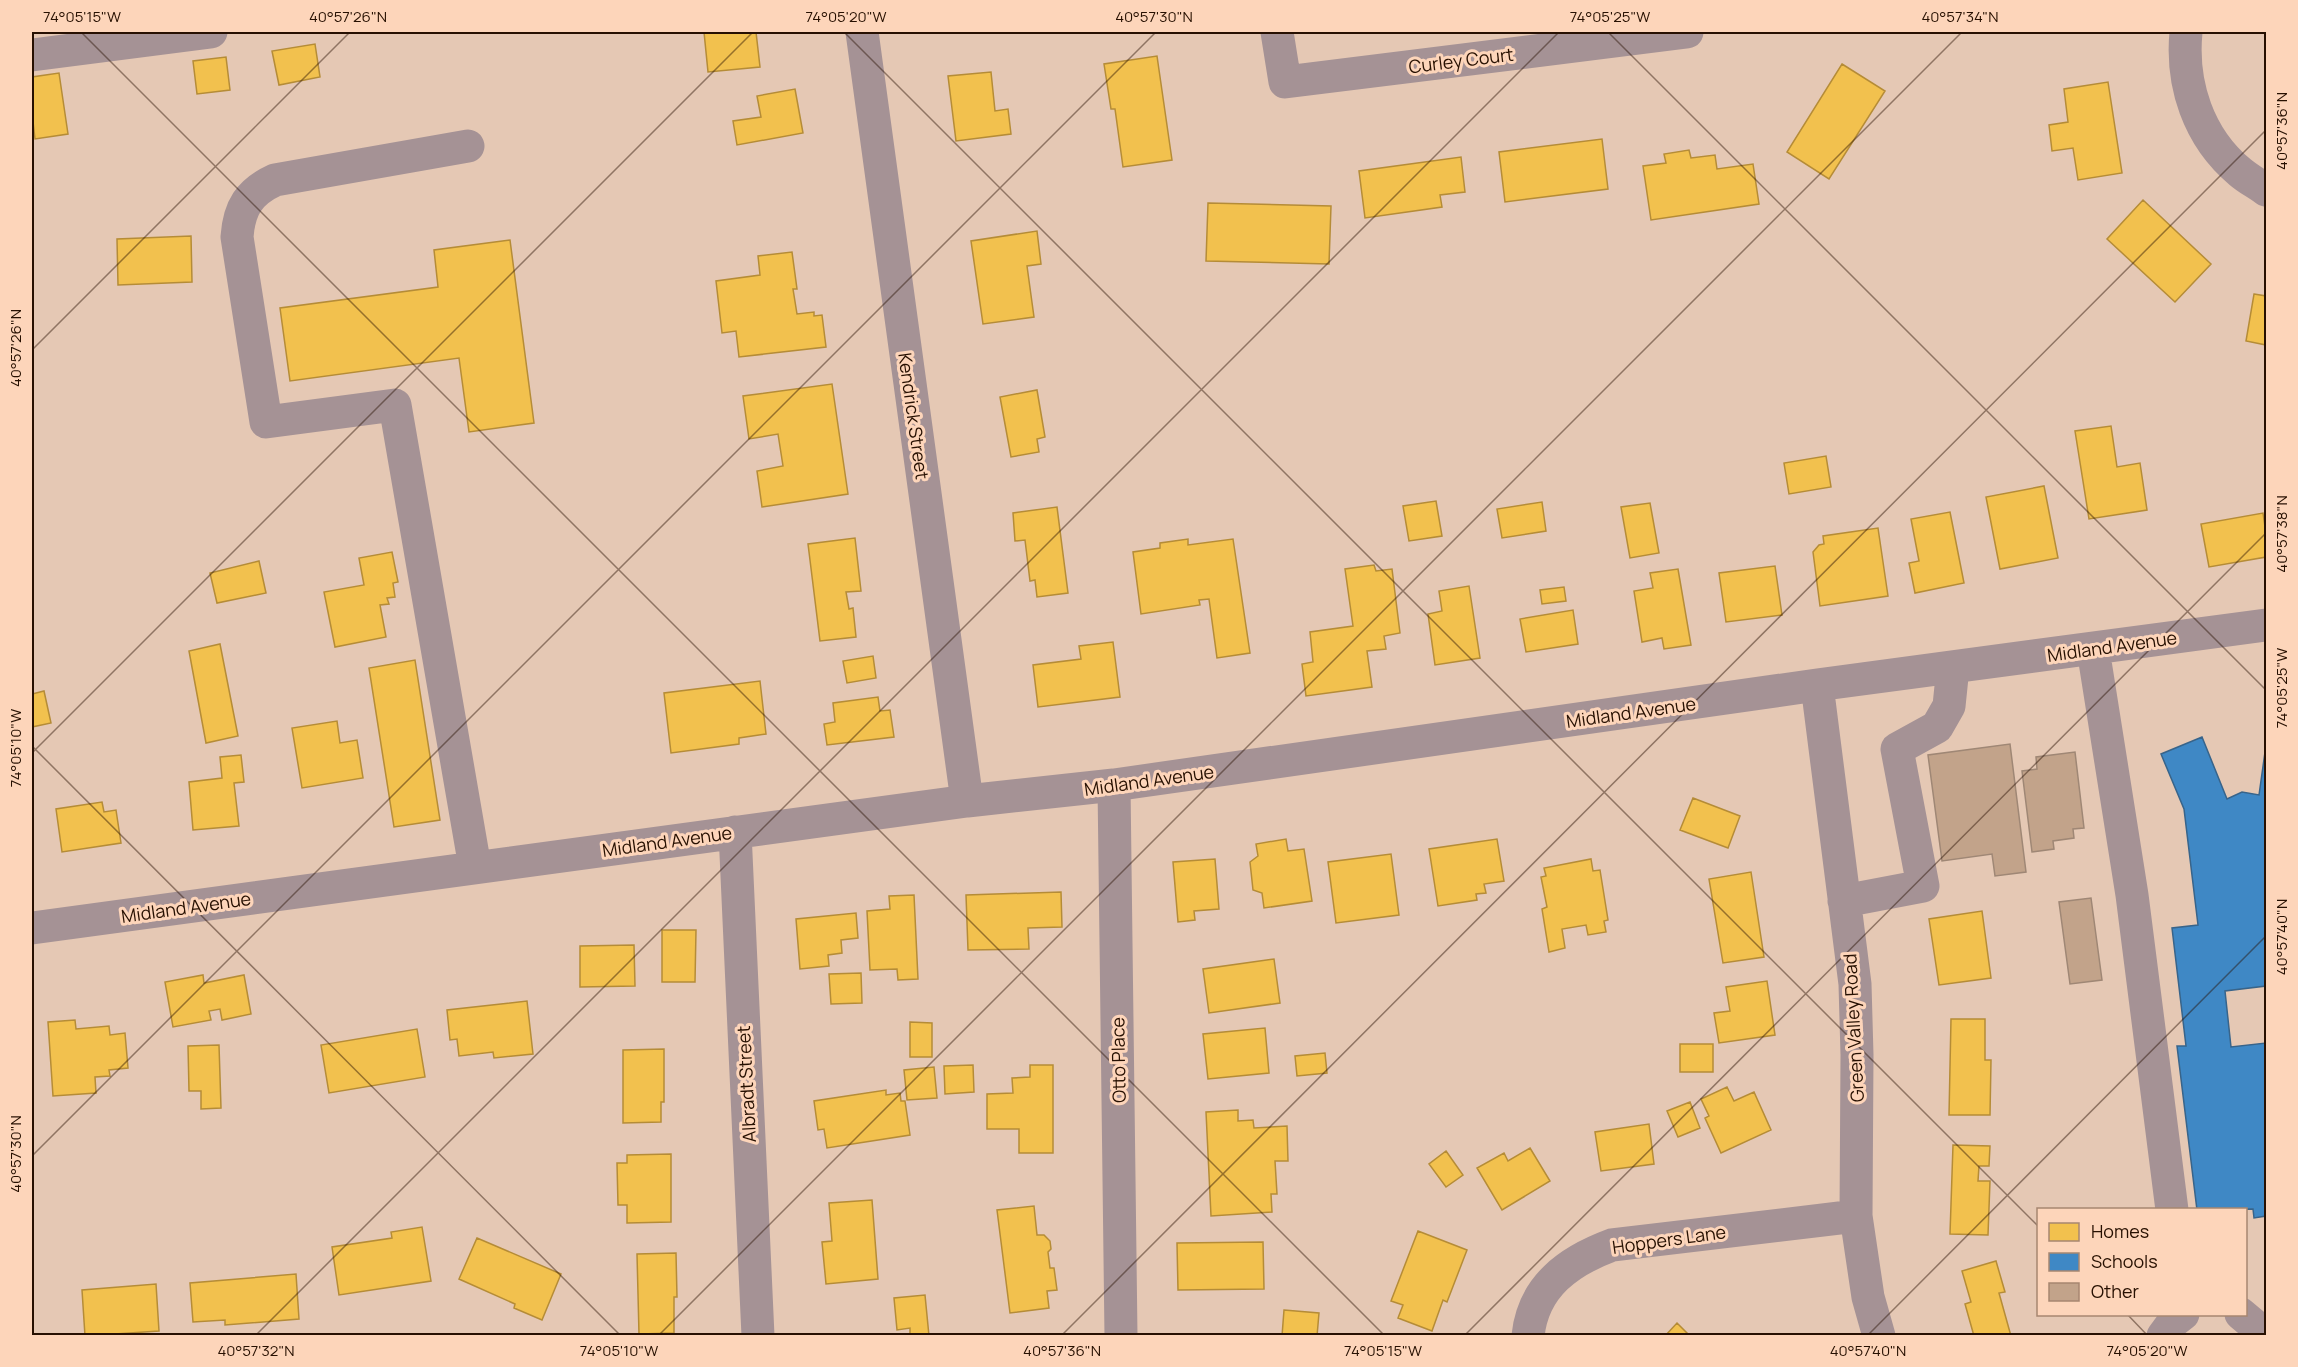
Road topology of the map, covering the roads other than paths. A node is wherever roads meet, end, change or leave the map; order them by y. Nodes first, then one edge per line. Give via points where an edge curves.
1 (211, 32) edge
2 (862, 32) edge
3 (1277, 32) edge
4 (1687, 32) edge
5 (2186, 32) edge
6 (32, 55) edge
7 (468, 146) dead end
8 (2266, 190) edge
9 (2266, 625) edge
10 (2093, 649) junction
11 (1953, 668) junction
12 (1816, 685) junction
13 (1114, 785) junction
14 (967, 801) junction
15 (735, 832) junction
16 (476, 867) junction
17 (1844, 902) junction
18 (32, 928) edge
19 (2172, 1208) edge
20 (1856, 1216) junction
21 (2180, 1316) edge
22 (2243, 1316) edge
23 (758, 1335) edge
24 (1122, 1335) edge
25 (1528, 1335) edge
26 (1879, 1335) edge
27 (2163, 1335) edge
28 (2262, 1335) edge

1 - 6 street
2 - 14 street, Kendrick Street
3 - 4 street, Curley Court via 1285,82
5 - 8 street via 2188,86 2199,119 2217,149
7 - 16 street via 275,180 259,187 249,199 238,218 237,237 266,422 395,405
9 - 10 street, Midland Avenue
10 - 11 street, Midland Avenue
10 - 19 street via 2132,895
11 - 12 street, Midland Avenue
11 - 17 street via 1949,706 1937,727 1897,749 1923,886
12 - 13 street, Midland Avenue
12 - 17 street, Green Valley Road
13 - 14 street, Midland Avenue
13 - 24 street, Otto Place
14 - 15 street, Midland Avenue
15 - 16 street, Midland Avenue
15 - 23 street, Albradt Street
16 - 18 street, Midland Avenue
17 - 20 street, Green Valley Road via 1855,984
20 - 25 street, Hoppers Lane via 1612,1245 1587,1255 1562,1272 1544,1292 1530,1317
20 - 26 street, Green Valley Road via 1868,1297
21 - 27 street
22 - 28 street

